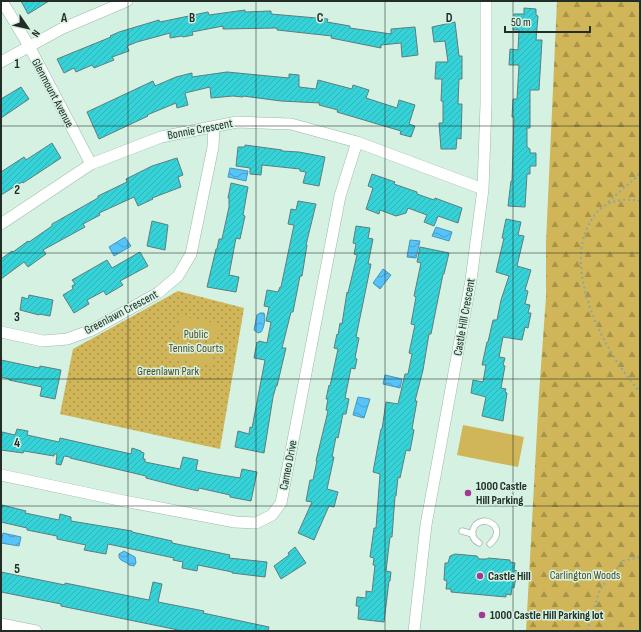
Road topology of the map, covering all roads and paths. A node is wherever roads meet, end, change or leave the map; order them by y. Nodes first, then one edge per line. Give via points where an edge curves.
1 (2, 1) edge
2 (127, 1) edge
3 (486, 1) edge
4 (637, 1) edge
5 (640, 7) edge
6 (29, 46) junction
7 (1, 62) edge
8 (214, 126) junction
9 (357, 142) junction
10 (91, 164) junction
11 (640, 174) edge
12 (483, 189) junction
13 (640, 201) edge
14 (607, 203) junction
15 (1, 224) edge
16 (1, 332) edge
17 (640, 392) edge
18 (1, 475) edge
19 (462, 532) dead end
20 (473, 534) junction
21 (479, 544) dead end
22 (490, 544) dead end
23 (640, 557) edge
24 (1, 624) edge
25 (36, 631) edge
26 (414, 631) edge
27 (587, 631) edge

1 - 6 street, Glenmount Avenue
2 - 6 street via 61,29
3 - 12 street, Castle Hill Crescent
4 - 5 path
6 - 7 street
6 - 10 street, Glenmount Avenue
8 - 9 street, Bonnie Crescent via 237,122 291,124
8 - 10 street, Bonnie Crescent via 161,137
8 - 16 street, Greenlawn Crescent via 213,146 191,254 178,276 158,293 92,330 67,339 43,341
9 - 12 street, Bonnie Crescent
9 - 18 street, Cameo Drive via 340,196 281,503 272,515 256,523 235,522 124,502
10 - 15 street, Bonnie Crescent
11 - 14 path
12 - 26 street, Castle Hill Crescent via 471,280 426,525
13 - 14 path via 619,200
14 - 17 path via 596,212 587,225 582,241 580,260 583,281 589,308 602,334 619,365
19 - 20 lane
20 - 21 lane via 474,540
20 - 22 lane via 479,522 491,522 497,532 495,540
23 - 27 path via 623,561 600,589
24 - 25 street

